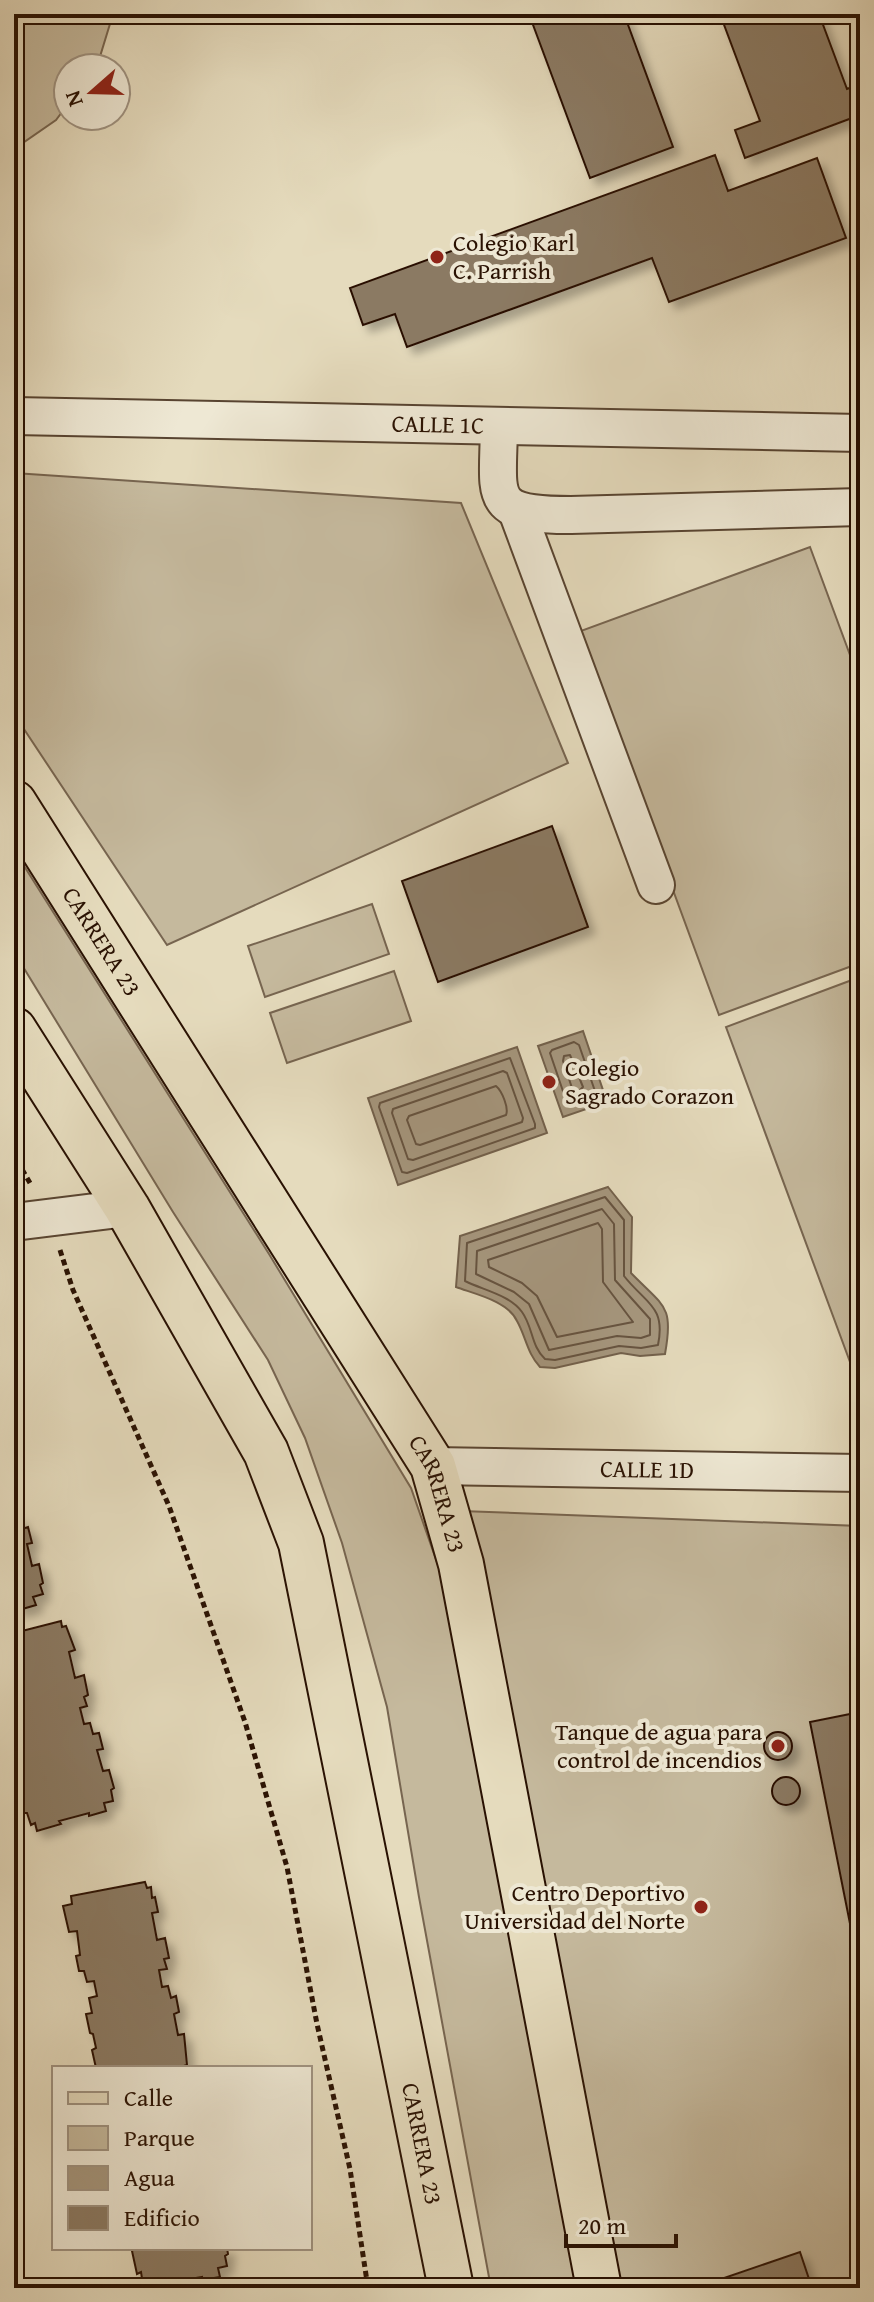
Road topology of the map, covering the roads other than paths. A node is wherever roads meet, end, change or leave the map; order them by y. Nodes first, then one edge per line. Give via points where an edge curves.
1 (14, 416) edge
2 (499, 426) junction
3 (860, 433) edge
4 (860, 507) edge
5 (517, 511) junction
6 (14, 803) edge
7 (656, 885) dead end
8 (14, 1030) edge
9 (127, 1208) junction
10 (14, 1222) edge
11 (433, 1466) junction
12 (860, 1473) edge
13 (451, 2288) edge
14 (599, 2288) edge

1 - 2 street, CALLE 1C
2 - 3 street, CALLE 1C
2 - 5 street via 498,494
4 - 5 street via 571,515
5 - 7 street
6 - 11 main road, CARRERA 23
8 - 9 main road, CARRERA 23
9 - 10 street
9 - 13 main road, CARRERA 23 via 266,1452 301,1543
11 - 12 street, CALLE 1D
11 - 14 main road, CARRERA 23 via 461,1564

